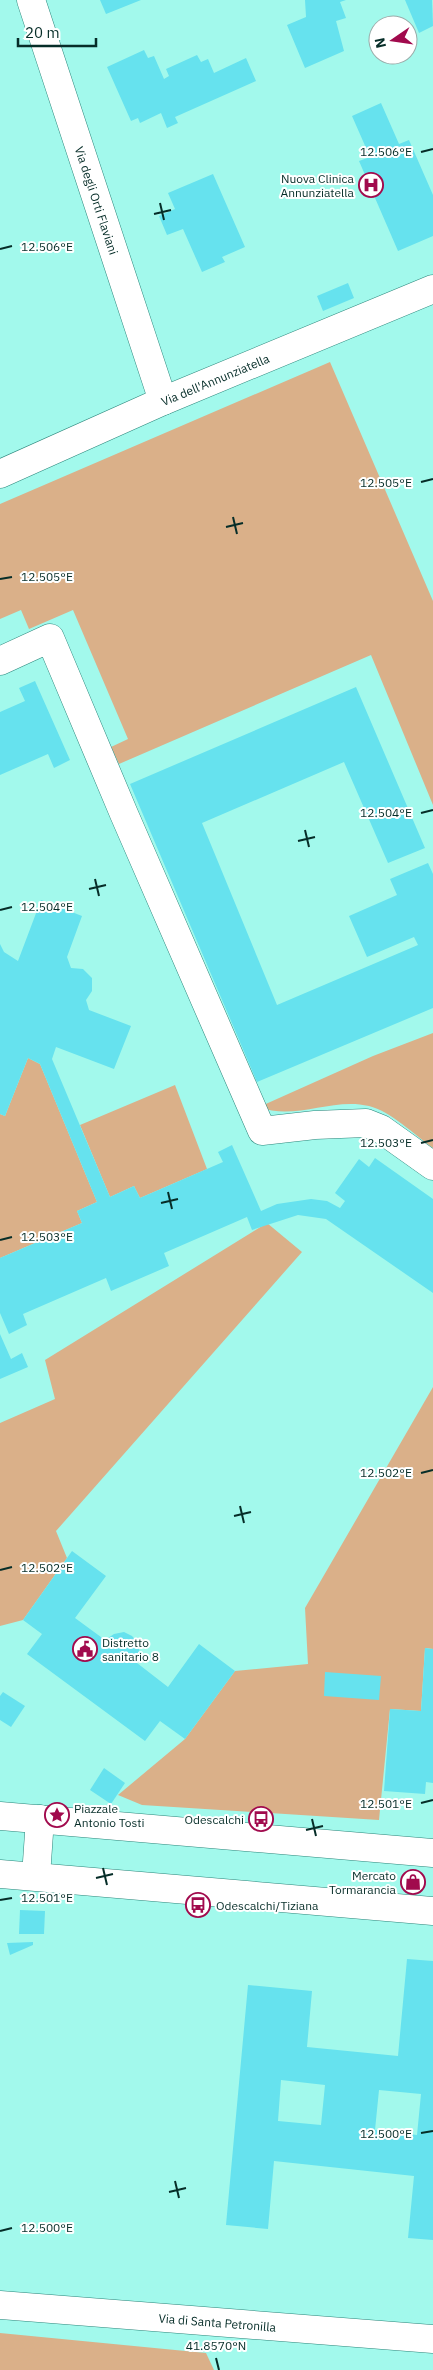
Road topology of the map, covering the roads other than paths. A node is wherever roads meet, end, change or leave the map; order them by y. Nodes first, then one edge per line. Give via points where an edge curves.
1 (31, 0) edge
2 (433, 289) edge
3 (163, 401) junction
4 (0, 474) edge
5 (0, 661) edge
6 (433, 1166) edge
7 (0, 1816) edge
8 (40, 1819) junction
9 (433, 1853) edge
10 (0, 1874) edge
11 (36, 1876) junction
12 (433, 1911) edge
13 (0, 2305) edge
14 (433, 2339) edge

1 - 3 street, Via degli Orti Flaviani
2 - 3 street, Via dell'Annunziatella
3 - 4 street, Via dell'Annunziatella
5 - 6 street via 50,638 262,1132 366,1123 380,1129
7 - 8 street
8 - 9 street
8 - 11 street
10 - 11 street
11 - 12 street
13 - 14 street, Via di Santa Petronilla

